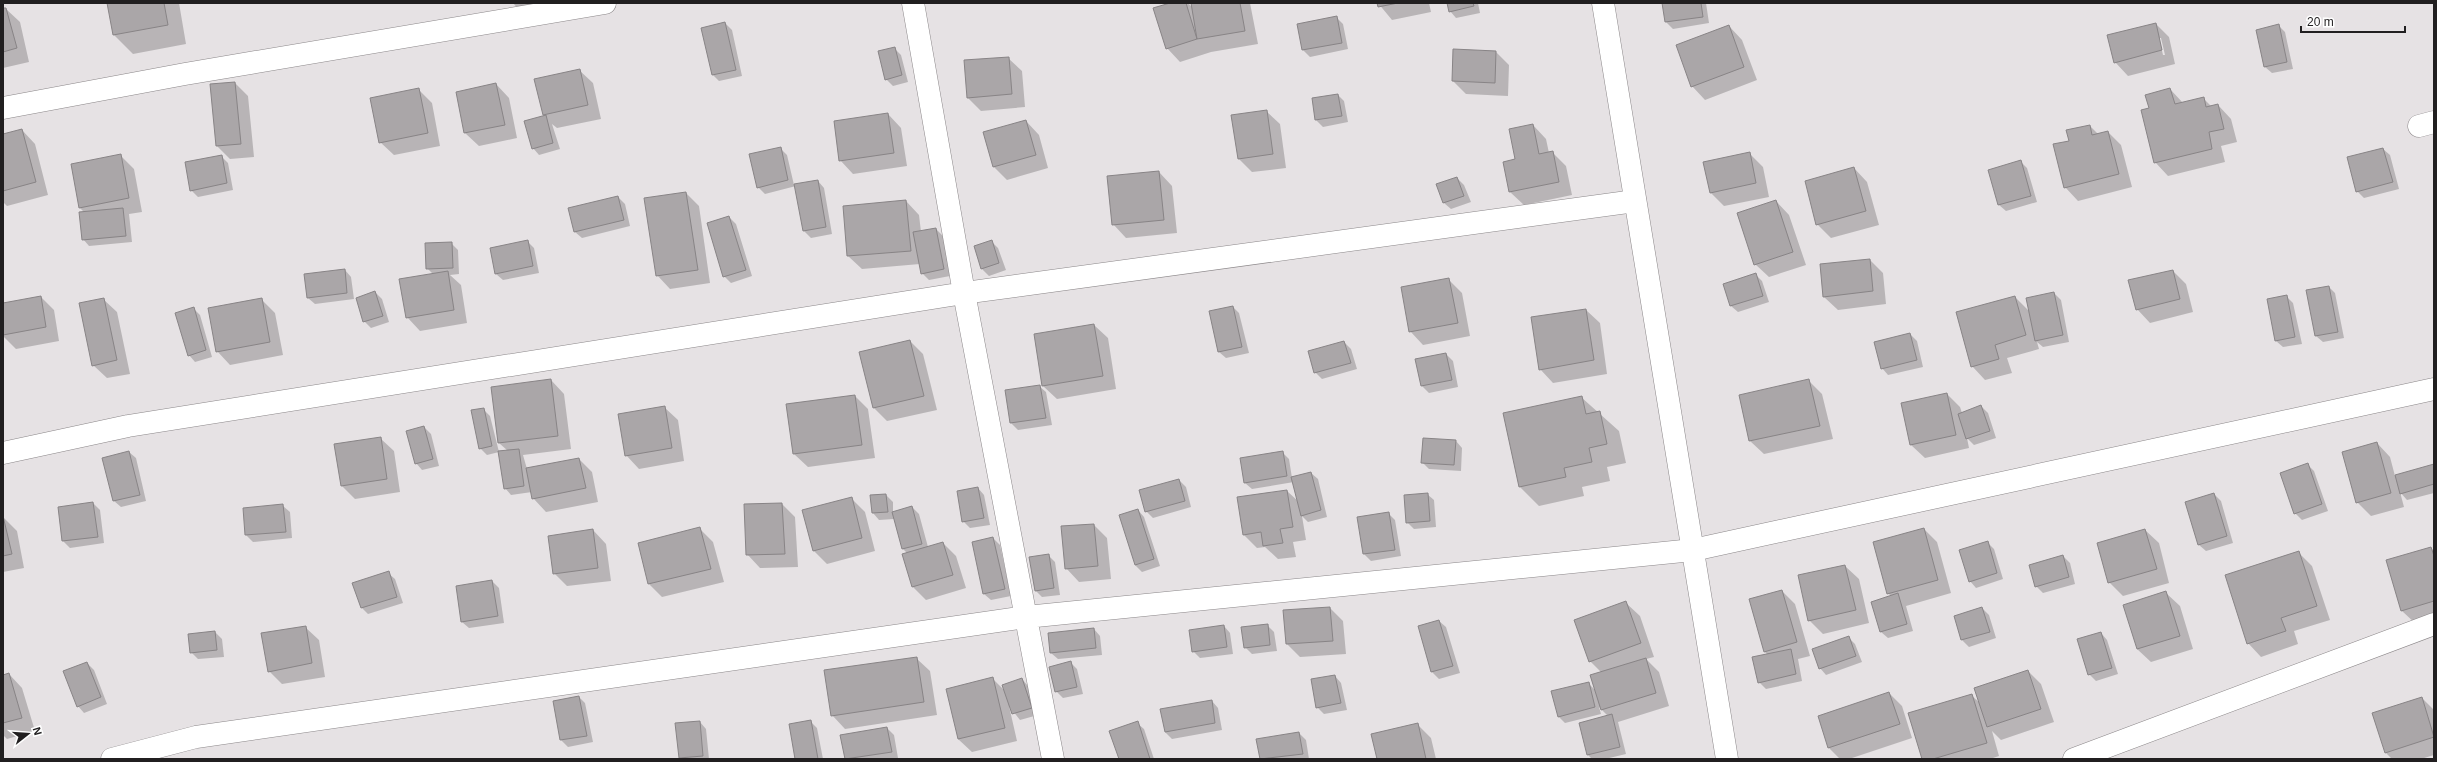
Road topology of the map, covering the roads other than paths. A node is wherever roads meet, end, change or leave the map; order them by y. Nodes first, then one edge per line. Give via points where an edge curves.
1 (605, 3) edge
2 (913, 3) edge
3 (1603, 3) edge
4 (3, 108) edge
5 (1636, 201) junction
6 (964, 293) junction
7 (2434, 389) edge
8 (3, 453) edge
9 (1693, 550) junction
10 (1026, 617) junction
11 (2434, 624) edge
12 (112, 759) edge
13 (1053, 759) edge
14 (1727, 759) edge
15 (2074, 759) edge

1 - 4 street via 185,74
2 - 6 street
3 - 5 street
5 - 6 street
5 - 9 street
6 - 8 street via 136,425
6 - 10 street
7 - 9 street
9 - 10 street
9 - 14 street
10 - 12 street via 196,737
10 - 13 street
11 - 15 street

